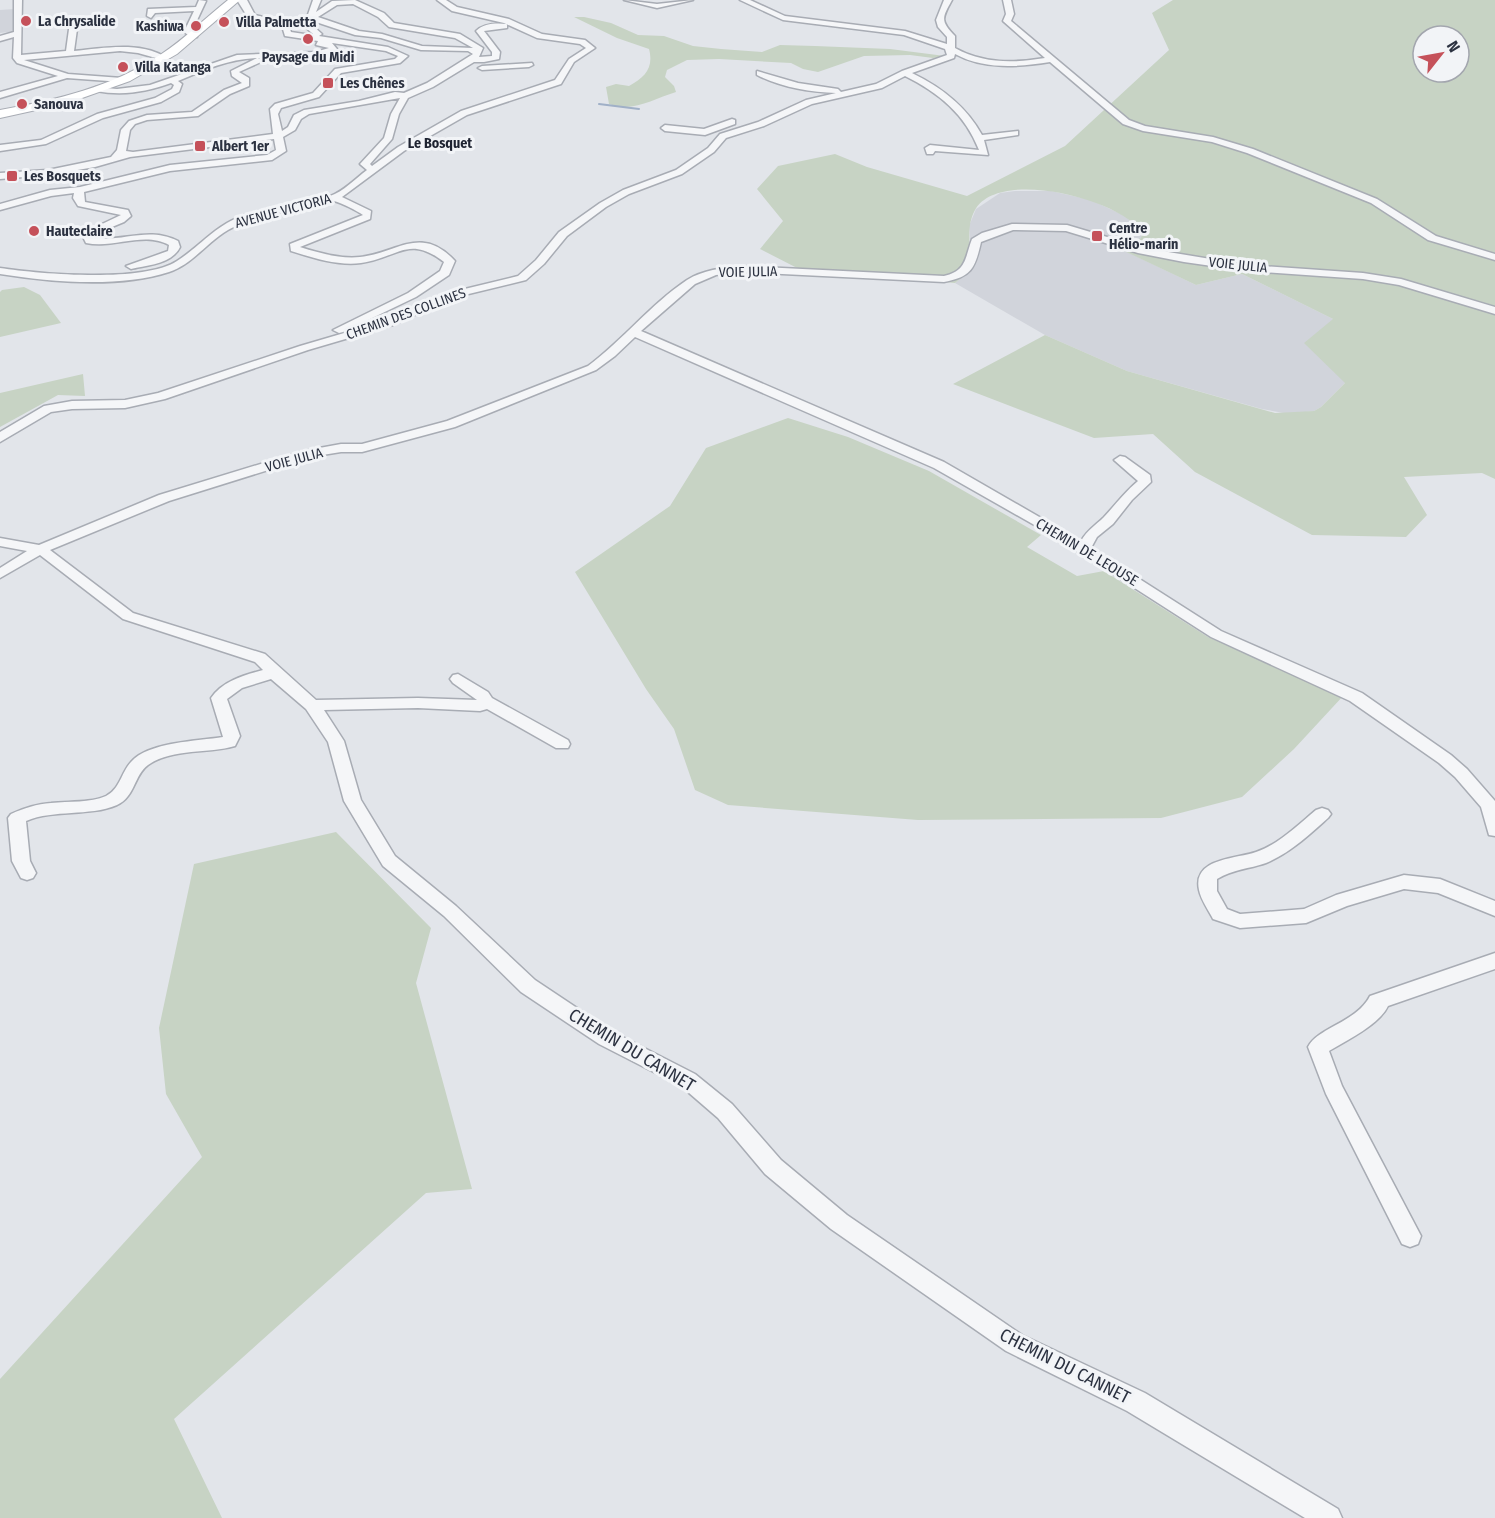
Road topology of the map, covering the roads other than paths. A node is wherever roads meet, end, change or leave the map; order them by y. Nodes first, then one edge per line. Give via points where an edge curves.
1 (18, 0) edge
2 (202, 0) edge
3 (235, 0) edge
4 (241, 0) edge
5 (317, 0) edge
6 (441, 0) edge
7 (628, 0) edge
8 (689, 0) edge
9 (744, 0) edge
10 (948, 0) edge
11 (1007, 0) edge
12 (360, 2) edge
13 (197, 9) junction
14 (151, 16) dead end
15 (312, 18) junction
16 (74, 22) dead end
17 (194, 35) junction
18 (308, 38) junction
19 (8, 40) edge
20 (582, 42) junction
21 (953, 51) junction
22 (70, 52) junction
23 (269, 54) junction
24 (17, 58) junction
25 (163, 58) junction
26 (473, 59) junction
27 (1052, 59) junction
28 (529, 65) dead end
29 (456, 68) junction
30 (760, 73) dead end
31 (905, 73) junction
32 (67, 76) junction
33 (894, 79) junction
34 (122, 80) junction
35 (173, 81) junction
36 (99, 89) junction
37 (0, 95) edge
38 (405, 96) junction
39 (0, 114) edge
40 (761, 124) junction
41 (665, 128) dead end
42 (1015, 133) dead end
43 (279, 136) junction
44 (980, 138) junction
45 (0, 148) edge
46 (930, 152) dead end
47 (121, 155) junction
48 (375, 168) junction
49 (0, 176) edge
50 (80, 190) junction
51 (335, 198) junction
52 (0, 207) edge
53 (1495, 257) edge
54 (0, 271) edge
55 (72, 278) junction
56 (1495, 311) edge
57 (633, 332) junction
58 (304, 348) junction
59 (0, 438) edge
60 (1120, 460) dead end
61 (0, 542) edge
62 (40, 549) junction
63 (1083, 549) junction
64 (0, 574) edge
65 (273, 673) junction
66 (458, 679) dead end
67 (486, 702) junction
68 (312, 705) junction
69 (562, 744) dead end
70 (1322, 814) dead end
71 (1495, 830) edge
72 (27, 873) dead end
73 (1495, 909) edge
74 (1495, 962) edge
75 (1410, 1236) dead end
76 (1329, 1518) edge

1 - 19 street
2 - 13 street
3 - 17 main road
4 - 18 street via 252,17 282,23 288,34
5 - 15 street
6 - 20 street via 455,9 506,21 540,36
7 - 8 street via 657,6
9 - 21 street via 783,18 905,33
10 - 21 street via 939,23 951,36
11 - 27 street via 1007,21
12 - 15 street via 335,3
12 - 26 street via 392,25 465,39 480,50
13 - 14 street via 151,11
13 - 17 street via 188,32
15 - 18 street via 308,26 318,34
15 - 29 street via 422,48 473,50 457,60
16 - 22 street
17 - 25 main road
18 - 23 street via 306,41 327,44 333,49 320,54
18 - 43 street via 388,49 404,56 396,61 338,71 315,95 278,106 274,109
19 - 24 street
20 - 26 street via 548,40 491,26 480,31 497,56
20 - 48 street, AVENUE VICTORIA via 591,46 590,50 573,59 560,81 464,113
21 - 27 street via 1007,65
21 - 31 street, CHEMIN DES COLLINES via 951,56
22 - 24 street
22 - 25 street via 131,50
23 - 35 street via 230,58
23 - 47 street via 235,71 246,84 225,93 204,110 190,115 150,117 131,124
24 - 32 street
25 - 34 main road
26 - 29 street
27 - 53 street via 1126,122 1250,151 1374,201 1432,238
28 - 29 street
29 - 38 street
30 - 33 street via 829,91
31 - 33 street, CHEMIN DES COLLINES
31 - 44 street via 941,91 957,105
32 - 34 street
32 - 37 street
33 - 40 street, CHEMIN DES COLLINES via 874,88 803,104
34 - 36 main road
35 - 36 street via 126,93
35 - 45 street via 178,84 176,90 158,100 100,116 43,142
36 - 39 main road
38 - 43 street via 311,111 297,117 292,128
38 - 48 street via 388,139 365,164
40 - 41 street via 744,118 710,131
40 - 58 street, CHEMIN DES COLLINES via 723,136 711,150 679,172 612,199 563,234 522,278 448,296 389,323
42 - 44 street
43 - 47 street
43 - 50 street via 281,151 269,158 170,168
44 - 46 street via 985,153 930,148
47 - 49 street via 72,169
48 - 51 street, AVENUE VICTORIA
50 - 52 street via 50,193
50 - 55 street via 81,204 125,212 126,216 91,232 87,235 90,241 109,243 159,236 168,238 175,247 159,259
51 - 55 street, AVENUE VICTORIA via 248,217 227,226 180,264 165,270 134,276
51 - 58 street via 368,213 367,217 298,242 295,249 360,260 401,246 420,245 440,252 450,261 445,273 412,296
54 - 55 street, AVENUE VICTORIA
56 - 57 street, VOIE JULIA via 1401,282 1184,259 1074,230 1029,226 981,237 975,241 967,270 944,279 740,269 714,272 691,282
57 - 62 street, VOIE JULIA via 592,368 451,424 362,448 308,454 164,498
57 - 63 street, CHEMIN DE LEOUSE via 939,465
58 - 59 street, CHEMIN DES COLLINES via 210,382 139,402 48,409
60 - 63 street via 1145,478 1144,482 1091,535
61 - 62 street, CHEMIN DU CANNET
62 - 64 street, VOIE JULIA
62 - 65 street, CHEMIN DU CANNET via 128,616 261,658
63 - 71 street, CHEMIN DE LEOUSE via 1216,634 1356,697 1461,773 1489,805
65 - 68 street, CHEMIN DU CANNET
65 - 72 street via 224,692 219,698 232,736 229,742 151,755 136,765 116,799 28,812 17,819 21,861
66 - 67 street
67 - 68 street via 480,706
67 - 69 street
68 - 76 street, CHEMIN DU CANNET via 336,741 353,801 389,861 450,911 528,986 606,1038 688,1080 724,1111 773,1167 839,1222 1014,1343 1136,1402
70 - 73 street via 1281,848 1260,858 1223,866 1208,876 1208,891 1220,914 1240,921 1306,916 1342,900 1404,882 1440,886
74 - 75 street via 1377,1002 1378,1007 1350,1029 1318,1047 1333,1088

